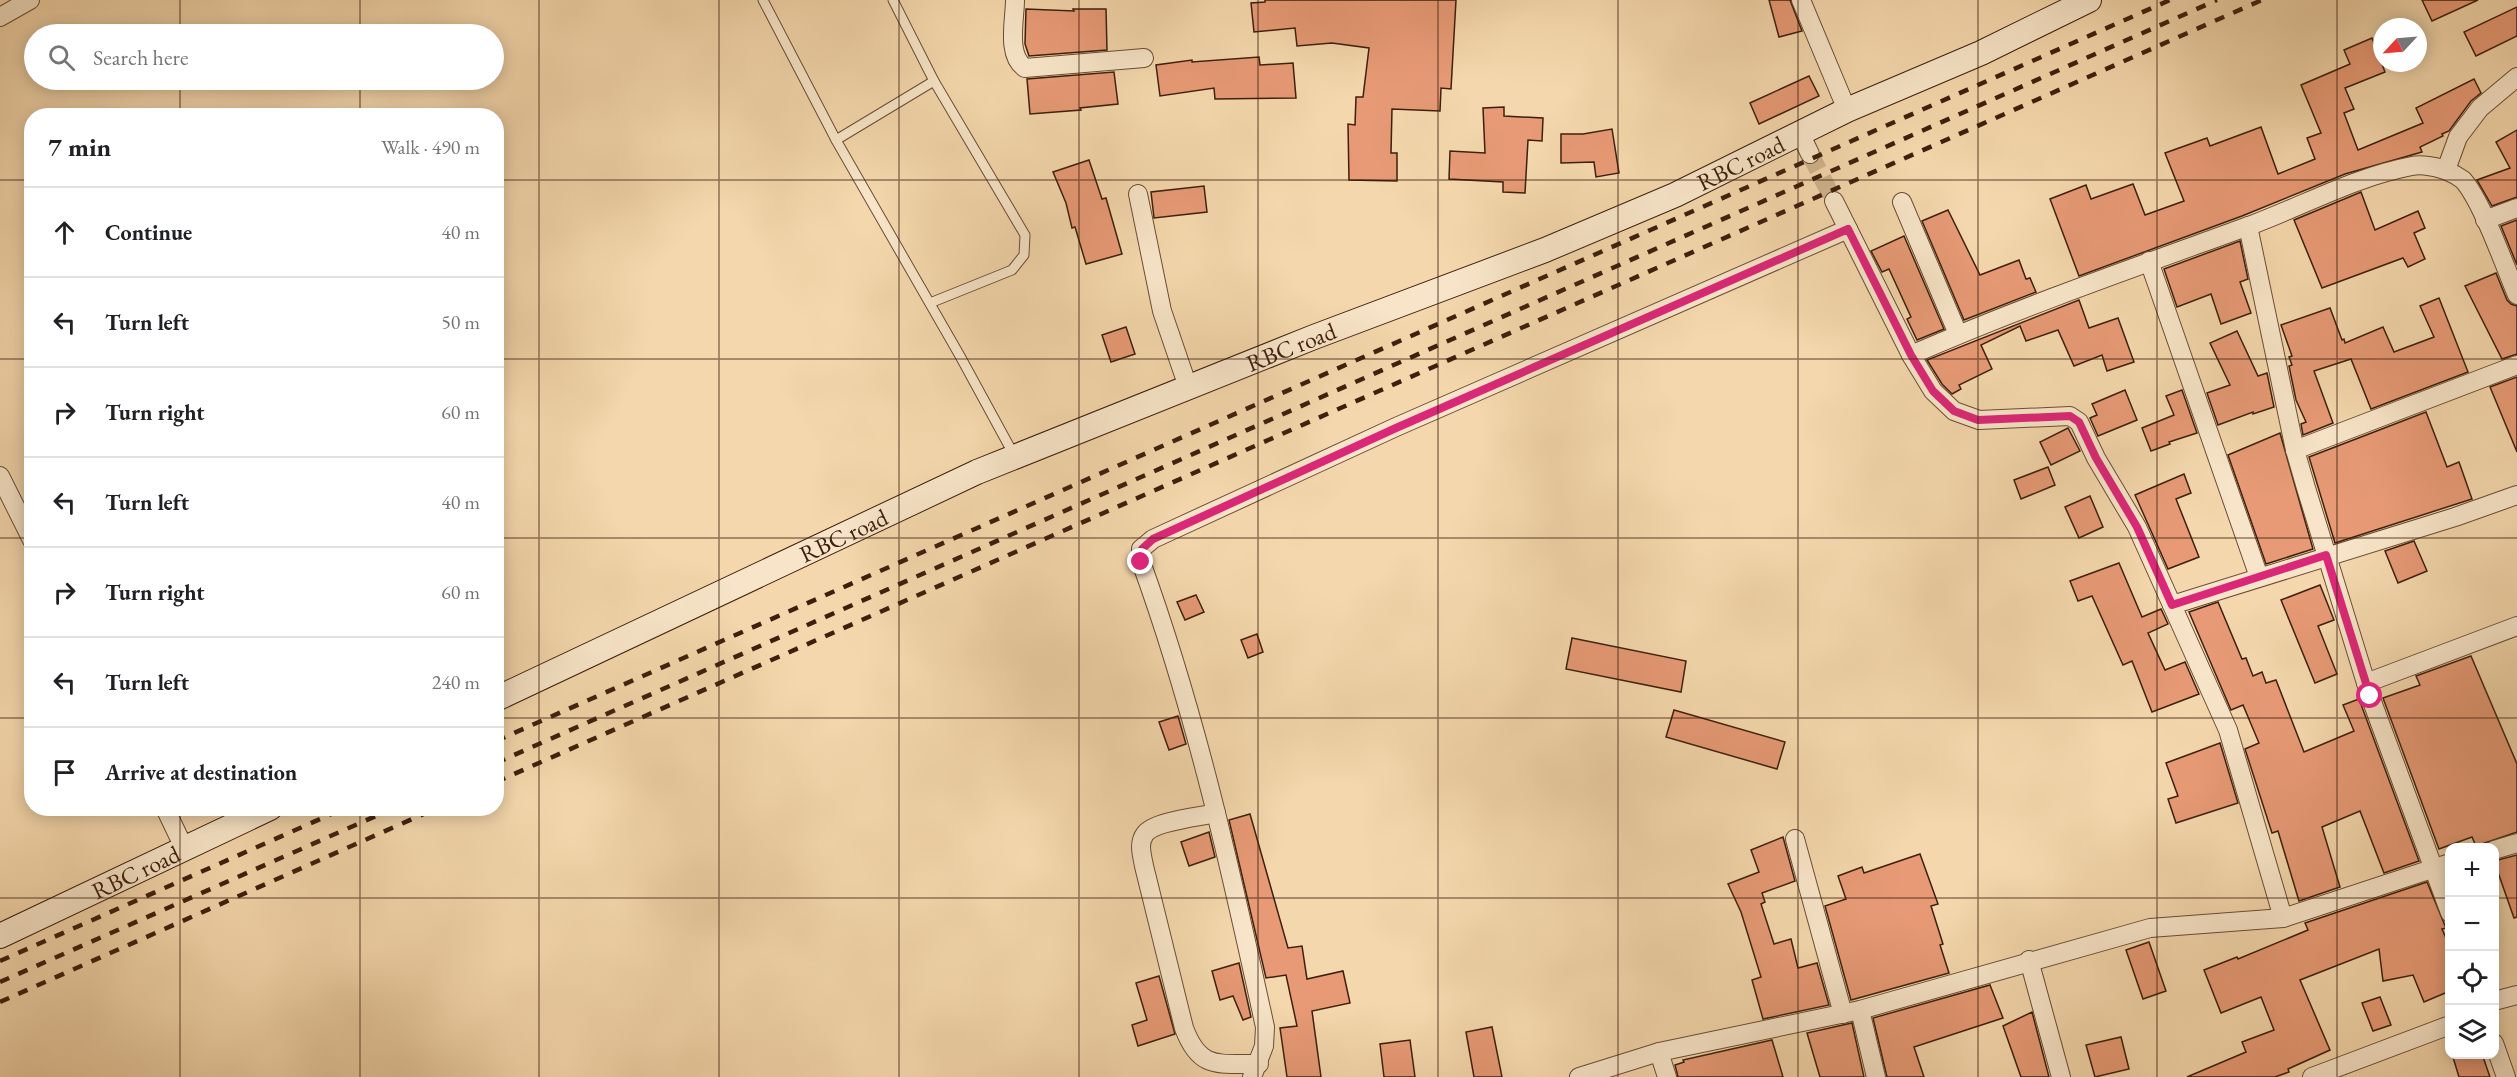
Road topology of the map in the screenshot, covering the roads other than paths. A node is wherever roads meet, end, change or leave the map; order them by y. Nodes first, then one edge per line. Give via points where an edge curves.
1 (30, 0) edge
2 (763, 0) edge
3 (893, 0) edge
4 (1015, 0) edge
5 (1802, 0) edge
6 (2089, 0) edge
7 (0, 17) edge
8 (1144, 58) dead end
9 (2517, 77) edge
10 (934, 81) junction
11 (1847, 110) junction
12 (836, 140) junction
13 (2446, 170) junction
14 (1138, 194) dead end
15 (1834, 201) tunnel mouth
16 (1902, 202) dead end
17 (2517, 208) edge
18 (2485, 220) junction
19 (2248, 226) junction
20 (1848, 229) junction
21 (2150, 261) junction
22 (2517, 295) edge
23 (930, 303) junction
24 (1958, 334) junction
25 (1911, 355) junction
26 (2517, 365) edge
27 (1188, 387) junction
28 (2295, 450) junction
29 (1014, 456) junction
30 (0, 476) edge
31 (2517, 495) edge
32 (24, 524) edge
33 (2326, 555) junction
34 (2259, 577) junction
35 (2172, 605) junction
36 (2517, 626) edge
37 (2366, 683) junction
38 (504, 695) edge
39 (1216, 813) junction
40 (169, 816) edge
41 (254, 816) edge
42 (1795, 839) dead end
43 (2517, 843) edge
44 (2499, 848) edge
45 (185, 850) junction
46 (2442, 866) edge
47 (2447, 897) edge
48 (2283, 918) junction
49 (0, 936) edge
50 (2030, 960) junction
51 (2517, 995) edge
52 (2499, 1000) edge
53 (1852, 1012) junction
54 (2445, 1027) edge
55 (1659, 1052) junction
56 (2499, 1057) edge
57 (1255, 1070) edge
58 (1579, 1077) edge
59 (1667, 1077) edge
60 (1876, 1077) edge
61 (2061, 1077) edge
62 (2312, 1077) edge
63 (2506, 1077) edge

1 - 7 street
2 - 12 lane
3 - 10 lane
4 - 8 street via 1014,50 1025,68
5 - 11 street
6 - 11 street, RBC road via 1981,53
9 - 13 street via 2480,108 2458,137
10 - 12 lane
10 - 23 lane via 1025,235 1024,255 1012,270
11 - 27 street, RBC road via 1805,144 1556,246
12 - 23 lane
13 - 18 street via 2462,180
13 - 19 street via 2414,165 2350,184
14 - 27 street via 1162,311
15 - 20 street
16 - 24 street
17 - 18 street
18 - 22 street
19 - 21 street
19 - 28 street
20 - 25 street
20 - 39 street via 1386,432 1153,539 1142,549 1141,562 1178,674
21 - 24 street
21 - 34 street
23 - 29 lane
24 - 25 street
25 - 35 street via 1933,391 1954,411 1978,420 2070,416 2079,422 2137,527
26 - 28 street
27 - 29 street, RBC road
28 - 33 street
29 - 38 street, RBC road
30 - 32 street
31 - 33 street
33 - 34 street
33 - 37 street
34 - 35 street
35 - 48 street via 2228,730
36 - 37 street
37 - 46 street
39 - 57 street via 1265,1028 1264,1046
39 - 57 street via 1159,825 1145,833 1140,844 1143,866 1191,1046 1212,1063
40 - 45 street
41 - 45 street, RBC road
42 - 53 street
43 - 44 street
45 - 49 street, RBC road
46 - 47 street
46 - 48 street
48 - 50 street via 2150,928
50 - 53 street
50 - 61 street
51 - 52 street
53 - 55 street
53 - 60 street
54 - 62 street
55 - 58 street
55 - 59 street
56 - 63 street

